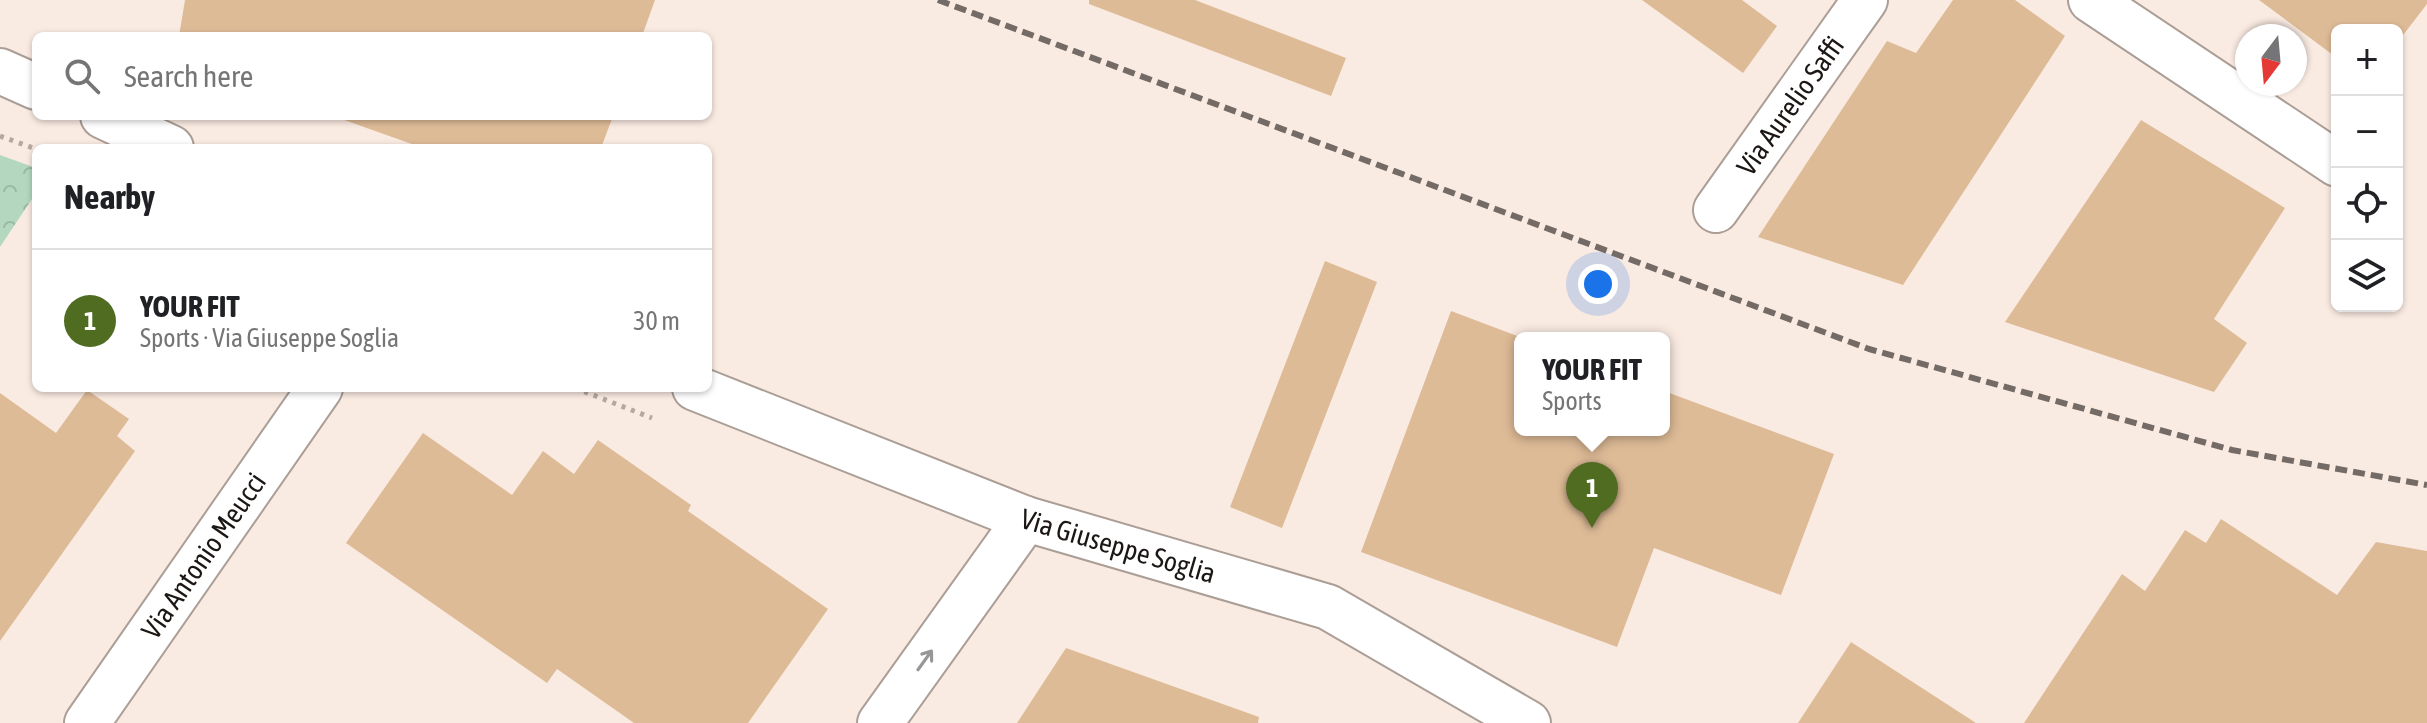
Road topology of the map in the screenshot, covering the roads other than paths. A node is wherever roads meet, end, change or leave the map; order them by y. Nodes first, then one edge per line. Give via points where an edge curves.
1 (1865, 0) edge
2 (2091, 0) edge
3 (0, 71) edge
4 (32, 85) edge
5 (112, 120) edge
6 (162, 144) edge
7 (2331, 160) edge
8 (1716, 210) dead end
9 (317, 392) edge
10 (705, 392) edge
11 (1026, 519) junction
12 (87, 723) edge
13 (880, 723) edge
14 (1528, 723) edge

1 - 8 street, Via Aurelio Saffi
2 - 7 street
3 - 4 street
5 - 6 street
9 - 12 street, Via Antonio Meucci
10 - 11 street, Via Giuseppe Soglia
13 -> 11 street
11 - 14 street, Via Giuseppe Soglia via 1328,607

